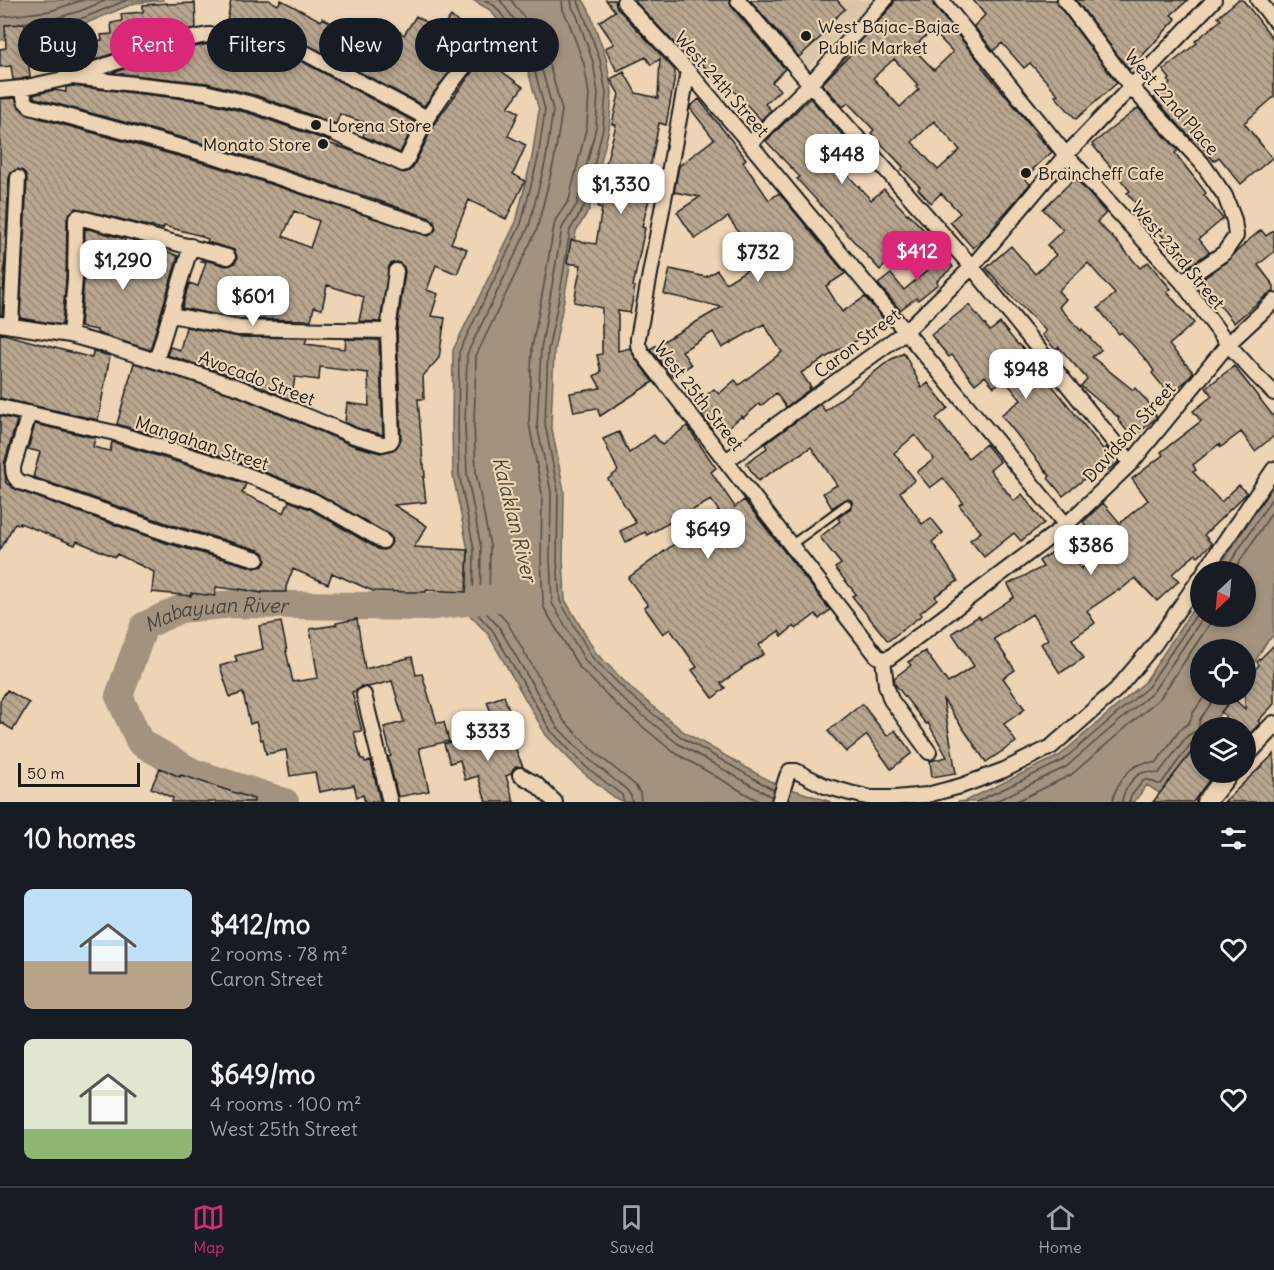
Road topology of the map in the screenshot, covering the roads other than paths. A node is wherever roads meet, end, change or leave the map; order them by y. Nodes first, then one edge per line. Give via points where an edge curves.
1 (738, 0) edge
2 (885, 0) edge
3 (941, 0) edge
4 (1065, 0) edge
5 (1214, 0) edge
6 (1258, 0) edge
7 (624, 2) dead end
8 (1274, 20) edge
9 (688, 70) junction
10 (460, 72) edge
11 (72, 77) junction
12 (810, 84) junction
13 (1131, 87) junction
14 (22, 88) junction
15 (0, 90) edge
16 (427, 118) junction
17 (750, 144) junction
18 (1066, 155) junction
19 (18, 178) dead end
20 (427, 227) dead end
21 (191, 246) junction
22 (228, 257) dead end
23 (972, 267) junction
24 (396, 272) dead end
25 (1182, 282) junction
26 (1274, 301) edge
27 (171, 315) junction
28 (5, 325) edge
29 (388, 331) junction
30 (906, 331) junction
31 (70, 335) junction
32 (1228, 344) junction
33 (156, 361) junction
34 (1274, 393) edge
35 (0, 407) edge
36 (29, 413) junction
37 (726, 460) junction
38 (1131, 463) junction
39 (1274, 469) edge
40 (847, 504) dead end
41 (1066, 525) junction
42 (383, 541) dead end
43 (791, 545) junction
44 (257, 559) dead end
45 (1211, 561) edge
46 (1190, 593) edge
47 (883, 659) junction
48 (364, 695) dead end
49 (1274, 724) edge
50 (1256, 743) edge
51 (928, 752) dead end
52 (520, 775) dead end
53 (1221, 783) edge
54 (390, 802) edge
55 (555, 802) edge
56 (779, 802) edge
57 (1206, 802) edge

1 - 12 street
2 - 12 street
3 - 18 street, West 23rd Street
4 - 13 street, West 22nd Place
5 - 13 street, Caron Street
6 - 8 street
7 - 9 street, West 24th Street
9 - 17 street, West 24th Street
9 - 37 street, West 25th Street via 638,345
10 - 16 street
11 - 14 street
11 - 16 street via 122,60 146,47 208,35 259,38 307,54
11 - 16 street via 205,92 245,102 334,133 403,164
12 - 17 street
12 - 23 street
13 - 18 street, Caron Street
13 - 25 street, West 22nd Place via 1203,163 1225,196 1234,220 1236,236 1224,253
14 - 15 street
14 - 20 street via 30,106 221,158
17 - 30 street, West 24th Street
18 - 23 street, Caron Street
18 - 25 street, West 23rd Street
19 - 28 street
21 - 22 street
21 - 27 street
21 - 31 street via 77,217
23 - 30 street, Caron Street
23 - 38 street
24 - 29 street
25 - 32 street, West 23rd Street
26 - 32 street, Davidson Street
27 - 29 street via 239,328
27 - 33 street
28 - 31 street, Avocado Street
29 - 33 street, Avocado Street via 392,440 387,444 354,436 240,388
30 - 37 street, Caron Street
30 - 41 street, West 24th Street
31 - 33 street, Avocado Street
32 - 34 street, West 23rd Street
32 - 38 street, Davidson Street
35 - 36 street, Mangahan Street
36 - 42 street, Mangahan Street via 115,433 229,468 314,501
36 - 44 street via 13,468 20,482 169,534
37 - 43 street, West 25th Street
38 - 41 street, Davidson Street
39 - 45 street
40 - 43 lane
41 - 47 street, Davidson Street
43 - 47 street, West 25th Street
46 - 56 street via 1154,645 1116,690 1051,747 962,786 895,798 850,793 790,771
47 - 51 street via 891,700
48 - 54 street
49 - 50 main road
52 - 55 street
53 - 57 main road

